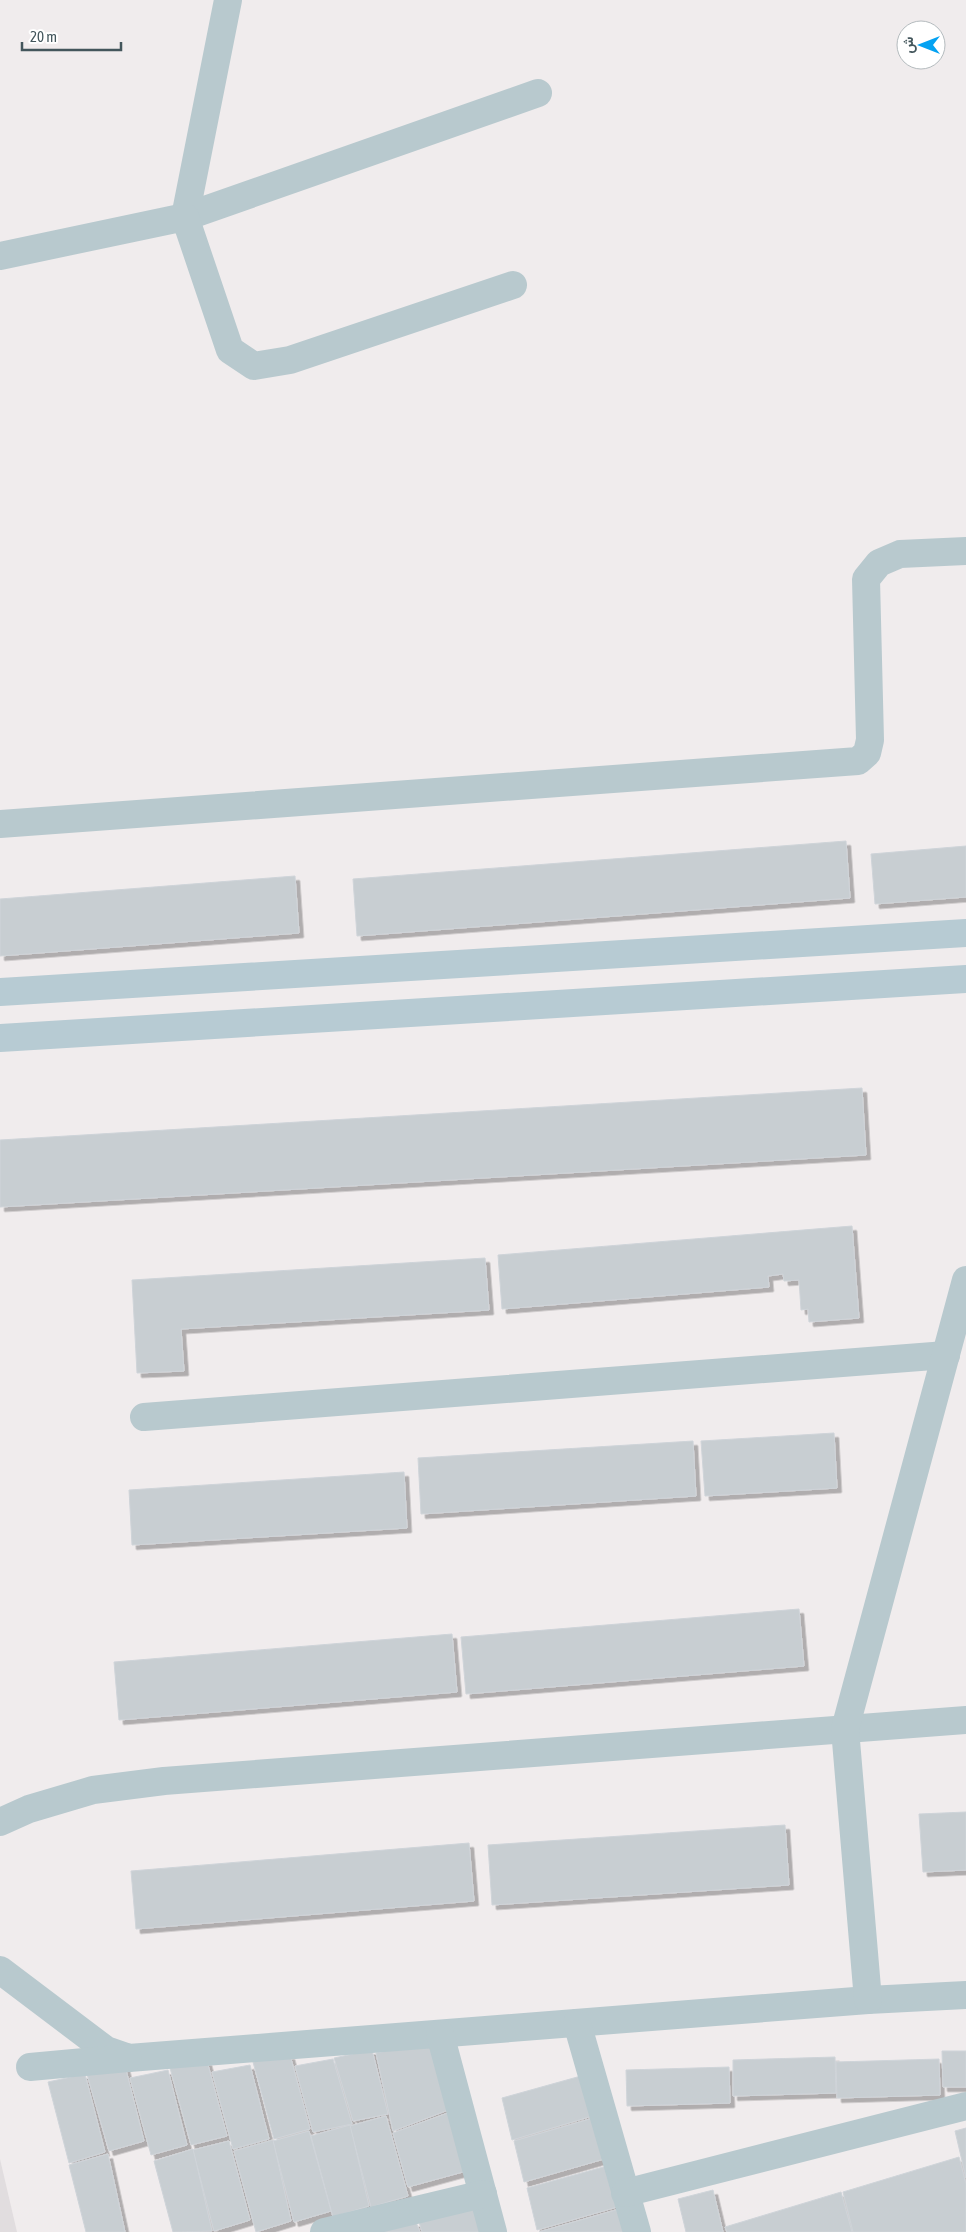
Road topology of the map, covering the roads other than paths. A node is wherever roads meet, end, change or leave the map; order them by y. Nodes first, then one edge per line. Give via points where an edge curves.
1 (228, 0) edge
2 (538, 92) dead end
3 (185, 218) junction
4 (0, 256) edge
5 (513, 285) dead end
6 (966, 551) edge
7 (0, 824) edge
8 (966, 933) edge
9 (966, 979) edge
10 (0, 992) edge
11 (0, 1038) edge
12 (966, 1280) edge
13 (946, 1355) junction
14 (144, 1416) dead end
15 (966, 1720) edge
16 (845, 1729) junction
17 (0, 1822) edge
18 (0, 1970) edge
19 (966, 1995) edge
20 (868, 2000) junction
21 (577, 2023) junction
22 (440, 2034) junction
23 (129, 2058) junction
24 (30, 2067) dead end
25 (966, 2106) edge
26 (625, 2193) junction
27 (483, 2194) junction
28 (324, 2232) edge
29 (493, 2232) edge
30 (637, 2232) edge

1 - 3 street
2 - 3 street
3 - 4 street
3 - 5 street via 230,350 254,366 290,360
6 - 7 street via 900,554 879,563 866,579 870,740 867,753 858,761
8 - 10 main road
9 - 11 main road
12 - 13 street
13 - 14 street
13 - 16 street
15 - 16 street
16 - 17 street via 164,1780 93,1790 29,1809
16 - 20 street
18 - 23 street via 106,2050
19 - 20 street
20 - 21 street
21 - 22 street
21 - 26 street
22 - 23 street
22 - 27 street
23 - 24 street
25 - 26 street
26 - 30 street
27 - 28 street
27 - 29 street

